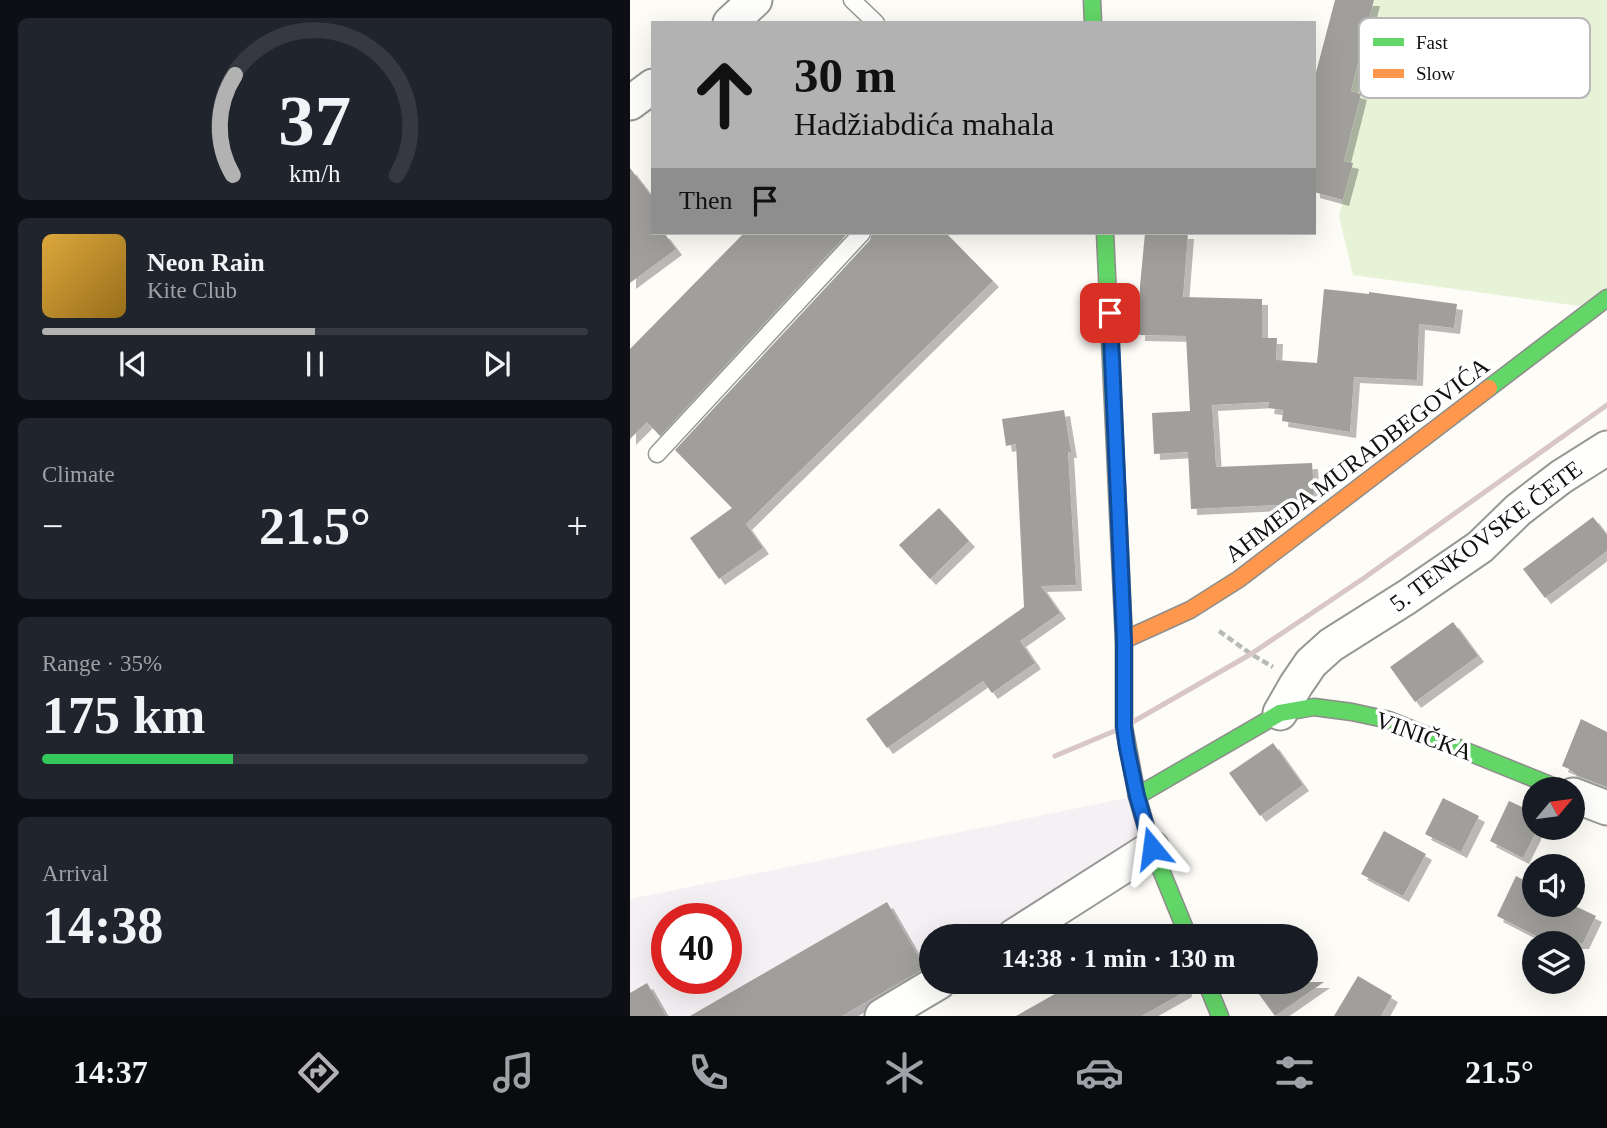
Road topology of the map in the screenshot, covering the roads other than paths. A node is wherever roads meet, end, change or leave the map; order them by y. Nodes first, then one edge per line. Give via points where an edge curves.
1 (755, 0) edge
2 (852, 0) edge
3 (1092, 10) edge
4 (732, 21) edge
5 (874, 21) edge
6 (1077, 21) edge
7 (651, 87) edge
8 (630, 103) edge
9 (860, 235) edge
10 (1105, 235) edge
11 (1607, 298) edge
12 (1607, 449) edge
13 (657, 454) dead end
14 (1124, 640) junction
15 (1280, 713) junction
16 (1530, 777) edge
17 (1137, 796) junction
18 (1586, 800) edge
19 (1607, 808) edge
20 (1152, 848) junction
21 (1033, 924) edge
22 (1183, 924) edge
23 (919, 994) edge
24 (1211, 994) edge
25 (882, 1016) edge
26 (1220, 1016) edge

1 - 4 street
2 - 5 lane
3 - 6 lane
7 - 8 street
9 - 13 lane
10 - 14 street
11 - 14 street, AHMEDA MURADBEGOVIĆA via 1239,579 1190,610
12 - 15 street, 5. TENKOVSKE ČETE via 1518,510 1480,547 1331,645 1311,663
14 - 17 street via 1124,727
15 - 16 street, VINIČKA via 1314,707 1389,720
15 - 17 street, VINIČKA
17 - 20 street
18 - 19 street
20 - 21 street
20 - 22 street
23 - 25 street
24 - 26 street

